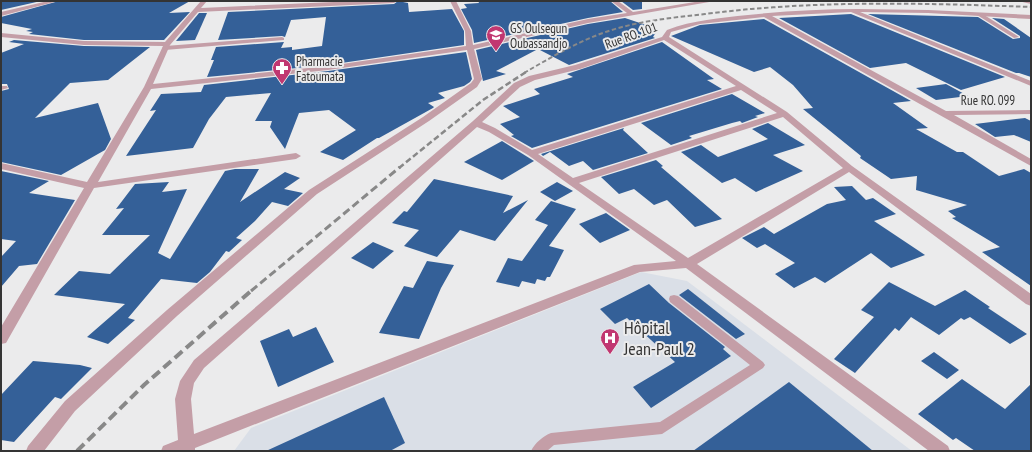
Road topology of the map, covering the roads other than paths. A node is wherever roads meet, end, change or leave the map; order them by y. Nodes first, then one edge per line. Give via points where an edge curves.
1 (55, 1) edge
2 (204, 1) edge
3 (394, 1) edge
4 (453, 1) edge
5 (614, 1) edge
6 (712, 1) edge
7 (1021, 1) edge
8 (1031, 2) edge
9 (196, 10) junction
10 (848, 10) junction
11 (1, 14) edge
12 (632, 14) junction
13 (765, 14) junction
14 (978, 14) junction
15 (1031, 17) edge
16 (1, 35) edge
17 (1016, 37) dead end
18 (665, 38) junction
19 (282, 39) dead end
20 (166, 46) junction
21 (470, 48) junction
22 (1031, 84) edge
23 (742, 86) junction
24 (148, 87) junction
25 (1031, 112) edge
26 (944, 113) junction
27 (784, 114) junction
28 (476, 123) junction
29 (531, 153) junction
30 (296, 156) dead end
31 (1031, 163) edge
32 (1, 166) edge
33 (849, 168) junction
34 (571, 182) junction
35 (90, 186) junction
36 (688, 264) junction
37 (674, 299) dead end
38 (1031, 301) edge
39 (1, 339) edge
40 (186, 448) edge
41 (34, 451) edge
42 (168, 451) edge
43 (538, 451) edge
44 (942, 451) edge

1 - 11 street
2 - 9 street
3 - 9 street
4 - 21 street via 468,31
5 - 12 street
6 - 12 street
7 - 8 street
9 - 20 street
10 - 13 street, Rue RO. 101
10 - 14 street, Rue RO. 101 via 924,10
10 - 22 street
12 - 21 street via 588,21
13 - 18 street, Rue RO. 101 via 680,27 669,31
13 - 26 street
14 - 15 street, Rue RO. 101
14 - 17 lane
16 - 20 street via 108,45
18 - 23 street
18 - 28 street, Rue RO. 101 via 577,67 532,78 517,85
19 - 20 lane
20 - 24 street
21 - 24 street via 328,68
21 - 41 street via 478,79 474,85 313,192 172,313 70,406
23 - 27 street
23 - 29 street
24 - 35 street
25 - 26 street, Rue RO. 099
26 - 31 street
27 - 33 street
27 - 34 street
28 - 29 street
28 - 40 street, Rue RO. 101 via 199,364 186,381 183,399
29 - 34 street
30 - 35 street
32 - 35 street
33 - 36 street
33 - 38 street
34 - 36 street
35 - 39 street
36 - 40 street via 638,268
36 - 44 street
37 - 43 lane via 759,364 662,428 551,439
40 - 42 street

